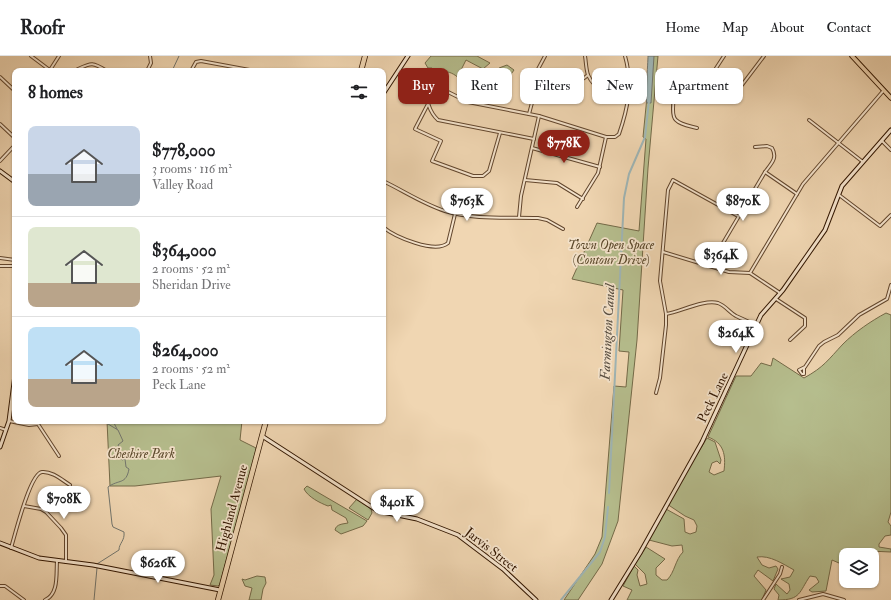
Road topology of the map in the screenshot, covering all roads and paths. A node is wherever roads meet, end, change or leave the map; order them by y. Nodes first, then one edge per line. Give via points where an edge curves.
1 (31, 56) edge
2 (59, 56) edge
3 (150, 56) edge
4 (365, 56) edge
5 (408, 56) edge
6 (545, 56) edge
7 (585, 56) edge
8 (625, 56) edge
9 (724, 56) edge
10 (764, 56) edge
11 (852, 56) edge
12 (46, 68) edge
13 (52, 68) edge
14 (80, 68) edge
15 (102, 68) edge
16 (148, 68) edge
17 (193, 68) edge
18 (239, 68) edge
19 (362, 68) edge
20 (400, 68) edge
21 (538, 68) edge
22 (628, 68) edge
23 (716, 68) edge
24 (398, 72) edge
25 (588, 75) junction
26 (0, 77) edge
27 (584, 78) edge
28 (592, 81) edge
29 (743, 84) edge
30 (12, 88) edge
31 (386, 90) edge
32 (884, 90) junction
33 (449, 92) edge
34 (891, 98) edge
35 (428, 104) joint
36 (532, 104) edge
37 (628, 104) edge
38 (674, 104) edge
39 (529, 114) junction
40 (539, 116) junction
41 (809, 120) dead end
42 (0, 124) edge
43 (697, 128) dead end
44 (891, 130) edge
45 (500, 133) junction
46 (12, 135) edge
47 (606, 137) junction
48 (534, 139) junction
49 (881, 141) junction
50 (839, 143) junction
51 (755, 147) dead end
52 (12, 148) edge
53 (532, 148) junction
54 (891, 150) edge
55 (0, 161) edge
56 (863, 162) junction
57 (600, 167) junction
58 (0, 171) edge
59 (765, 172) junction
60 (12, 180) edge
61 (525, 180) junction
62 (386, 183) edge
63 (797, 194) junction
64 (839, 194) junction
65 (582, 199) junction
66 (577, 207) dead end
67 (455, 213) junction
68 (891, 215) edge
69 (738, 216) junction
70 (519, 217) junction
71 (386, 229) edge
72 (563, 229) dead end
73 (663, 252) junction
74 (0, 258) edge
75 (12, 260) edge
76 (710, 265) junction
77 (0, 266) edge
78 (12, 266) edge
79 (750, 272) junction
80 (891, 284) edge
81 (781, 294) junction
82 (776, 299) junction
83 (666, 314) junction
84 (757, 325) junction
85 (790, 340) dead end
86 (804, 368) dead end
87 (656, 393) dead end
88 (12, 398) edge
89 (9, 421) junction
90 (12, 422) edge
91 (24, 424) edge
92 (38, 424) joint
93 (265, 424) edge
94 (0, 428) edge
95 (6, 430) junction
96 (262, 436) junction
97 (0, 447) edge
98 (59, 456) dead end
99 (70, 485) dead end
100 (24, 506) junction
101 (0, 543) edge
102 (11, 548) junction
103 (57, 561) junction
104 (66, 562) junction
105 (782, 567) dead end
106 (0, 586) edge
107 (220, 590) junction
108 (24, 600) edge
109 (45, 600) edge
110 (218, 600) edge
111 (536, 600) edge
112 (611, 600) edge
113 (763, 600) edge
114 (798, 600) edge
115 (844, 600) edge

1 - 12 street
2 - 13 street
3 - 16 street
4 - 19 highway
5 - 20 street
6 - 21 street
7 - 25 street
8 - 22 street
9 - 23 street
10 - 29 street
11 - 32 main road
14 - 15 street via 95,63
17 - 18 street via 196,62 201,61
24 - 31 street
25 - 27 street
25 - 28 street
26 - 30 street
32 - 34 main road
32 - 50 street
33 - 39 street via 474,104
35 - 45 street via 433,116 444,122
35 - 45 street via 415,129 441,142 432,160 473,176 483,176 488,171
36 - 39 street
37 - 47 street via 619,134 615,137
38 - 43 street via 672,114 675,120
39 - 40 street
40 - 47 street
40 - 48 street
41 - 50 street
42 - 46 street
44 - 49 street, Peck Lane
45 - 48 street
47 - 57 street
48 - 53 street
49 - 54 street
49 - 56 street, Peck Lane
50 - 56 street
50 - 63 street via 813,170
51 - 59 street via 767,146 774,152 773,161
52 - 55 street
53 - 57 street
53 - 61 street
56 - 64 street, Peck Lane via 842,186
57 - 65 street
58 - 60 street
59 - 63 street
59 - 69 street
61 - 65 street via 557,183
61 - 70 street
62 - 67 street via 426,204
63 - 79 street
64 - 68 street via 880,226
64 - 81 street, Peck Lane via 825,230
65 - 66 street
67 - 70 street
67 - 71 street via 448,243 441,246 408,241
69 - 73 street via 674,180 668,190
69 - 76 street
70 - 72 street via 547,220
73 - 76 street
73 - 83 street via 660,281
74 - 75 street
76 - 79 street via 730,272
77 - 78 street
79 - 81 street
80 - 86 street via 887,299 859,315 842,332 824,342
81 - 82 street, Peck Lane
82 - 84 street, Peck Lane via 763,312
82 - 85 street via 805,318 805,326
83 - 84 street via 716,302 727,307 735,315
83 - 87 street via 660,378
84 - 112 street, Peck Lane via 702,442
88 - 89 street
89 - 90 street
89 - 95 street
91 - 92 street
92 - 98 street
93 - 96 highway, Highland Avenue
94 - 95 street
95 - 97 street
96 - 107 highway, Highland Avenue
96 - 111 street, Jarvis Street via 378,511 417,519 458,535 503,569
99 - 100 street via 54,475 42,472 30,485
100 - 102 street
100 - 104 street via 41,509 61,528 66,535
101 - 102 street
102 - 103 street via 33,557
103 - 104 street
103 - 109 street via 55,588
104 - 107 street via 95,565
105 - 113 street
106 - 108 street via 5,586
107 - 110 highway, Highland Avenue
114 - 115 street via 823,594

